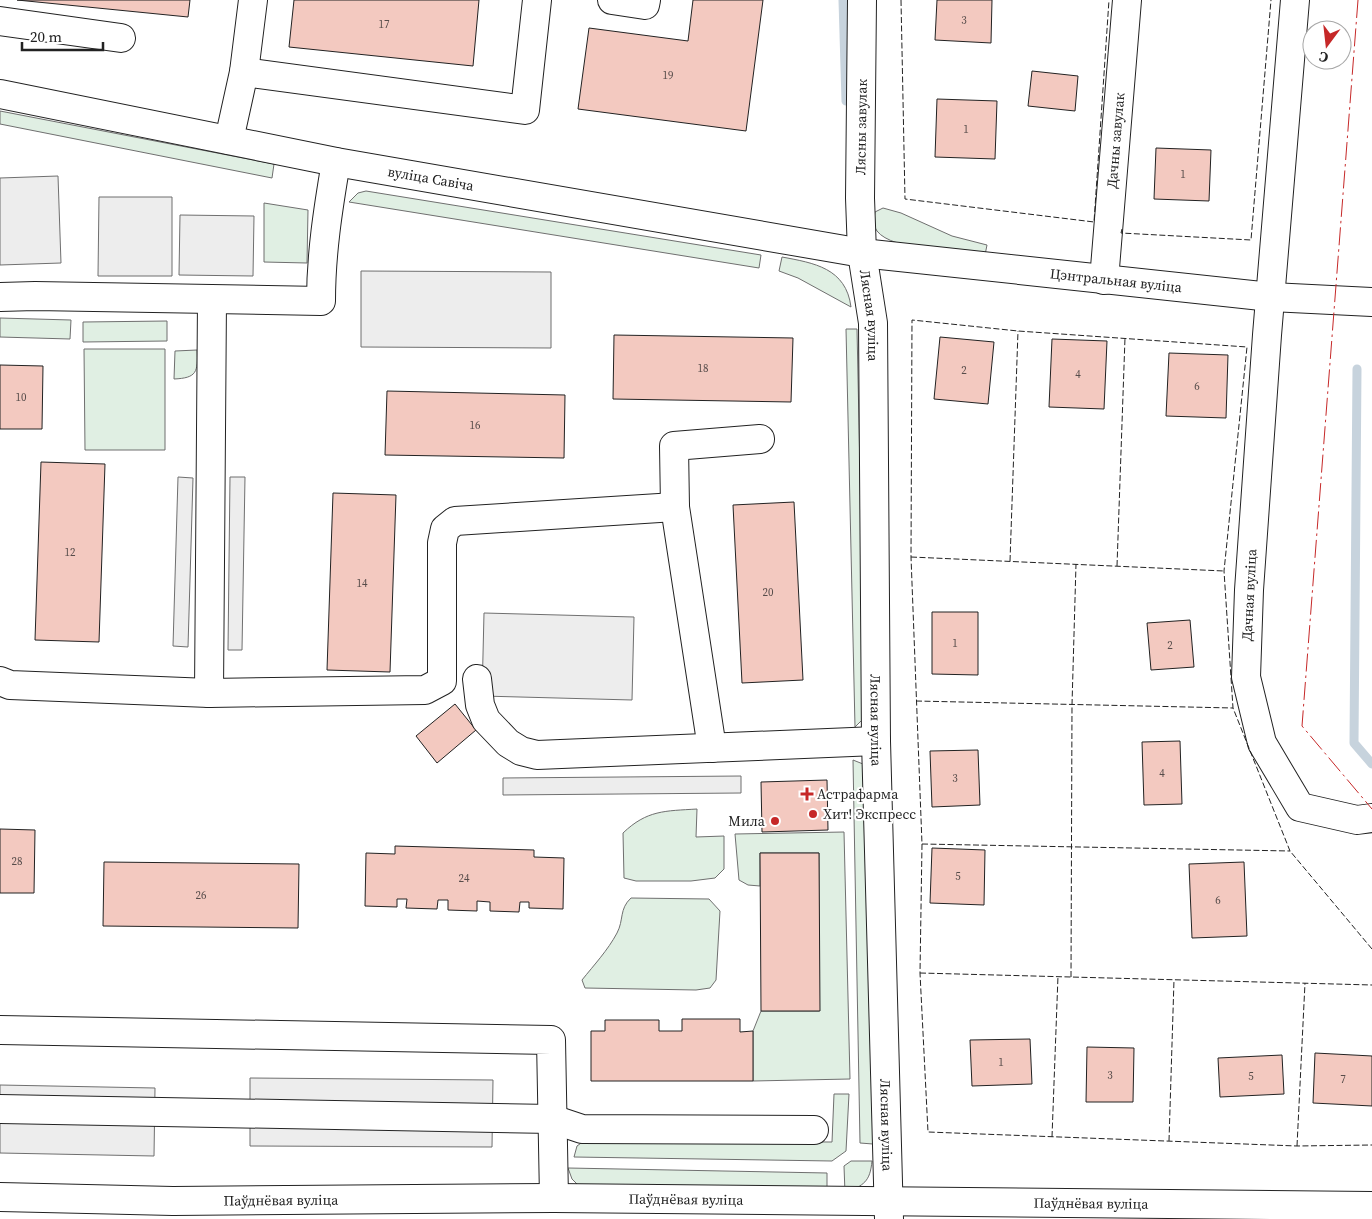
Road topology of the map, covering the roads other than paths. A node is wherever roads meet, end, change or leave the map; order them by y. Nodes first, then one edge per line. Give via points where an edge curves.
1 (253, 0) edge
2 (537, 0) edge
3 (612, 0) edge
4 (646, 0) edge
5 (862, 0) edge
6 (1127, 0) edge
7 (1295, 0) edge
8 (0, 21) edge
9 (121, 38) dead end
10 (244, 72) junction
11 (0, 94) edge
12 (229, 140) junction
13 (336, 162) junction
14 (862, 253) junction
15 (1104, 280) junction
16 (0, 297) edge
17 (1271, 297) junction
18 (212, 300) junction
19 (1372, 302) edge
20 (760, 440) dead end
21 (675, 507) junction
22 (477, 679) dead end
23 (0, 681) edge
24 (208, 693) junction
25 (876, 740) junction
26 (712, 748) junction
27 (1372, 818) edge
28 (0, 1030) edge
29 (0, 1109) edge
30 (552, 1119) junction
31 (814, 1130) dead end
32 (0, 1197) edge
33 (554, 1198) junction
34 (1372, 1206) edge
35 (473, 1209) edge
36 (140, 1210) edge
37 (889, 1211) edge

1 - 10 street
2 - 10 street via 525,110
3 - 4 street via 645,4
5 - 14 street, Лясны завулак
6 - 15 street, Дачны завулак
7 - 17 street, Дачная вуліца
8 - 9 street
10 - 12 street
11 - 12 street, вуліца Савіча
12 - 13 street, вуліца Савіча
13 - 14 street, вуліца Савіча
13 - 18 street via 322,261 320,301
14 - 15 street, Цэнтральная вуліца
14 - 25 street, Лясная вуліца via 873,323
15 - 17 street, Цэнтральная вуліца
16 - 18 street
17 - 19 street, Цэнтральная вуліца
17 - 27 street, Дачная вуліца via 1249,590 1246,677 1262,743 1300,807 1357,820
18 - 24 street
20 - 21 street via 674,446
21 - 24 street via 455,522 445,529 442,543 442,681 425,690
21 - 26 street
22 - 26 street via 486,720 508,743 521,751 537,755
23 - 24 street via 10,685
25 - 26 street
25 - 37 street, Лясная вуліца
28 - 30 street via 551,1040
29 - 30 street
30 - 31 street via 582,1129
30 - 33 street
32 - 36 street, Паўднёвая вуліца
33 - 35 street, Паўднёвая вуліца
33 - 37 street, Паўднёвая вуліца
34 - 37 street, Паўднёвая вуліца
35 - 36 street, Паўднёвая вуліца

